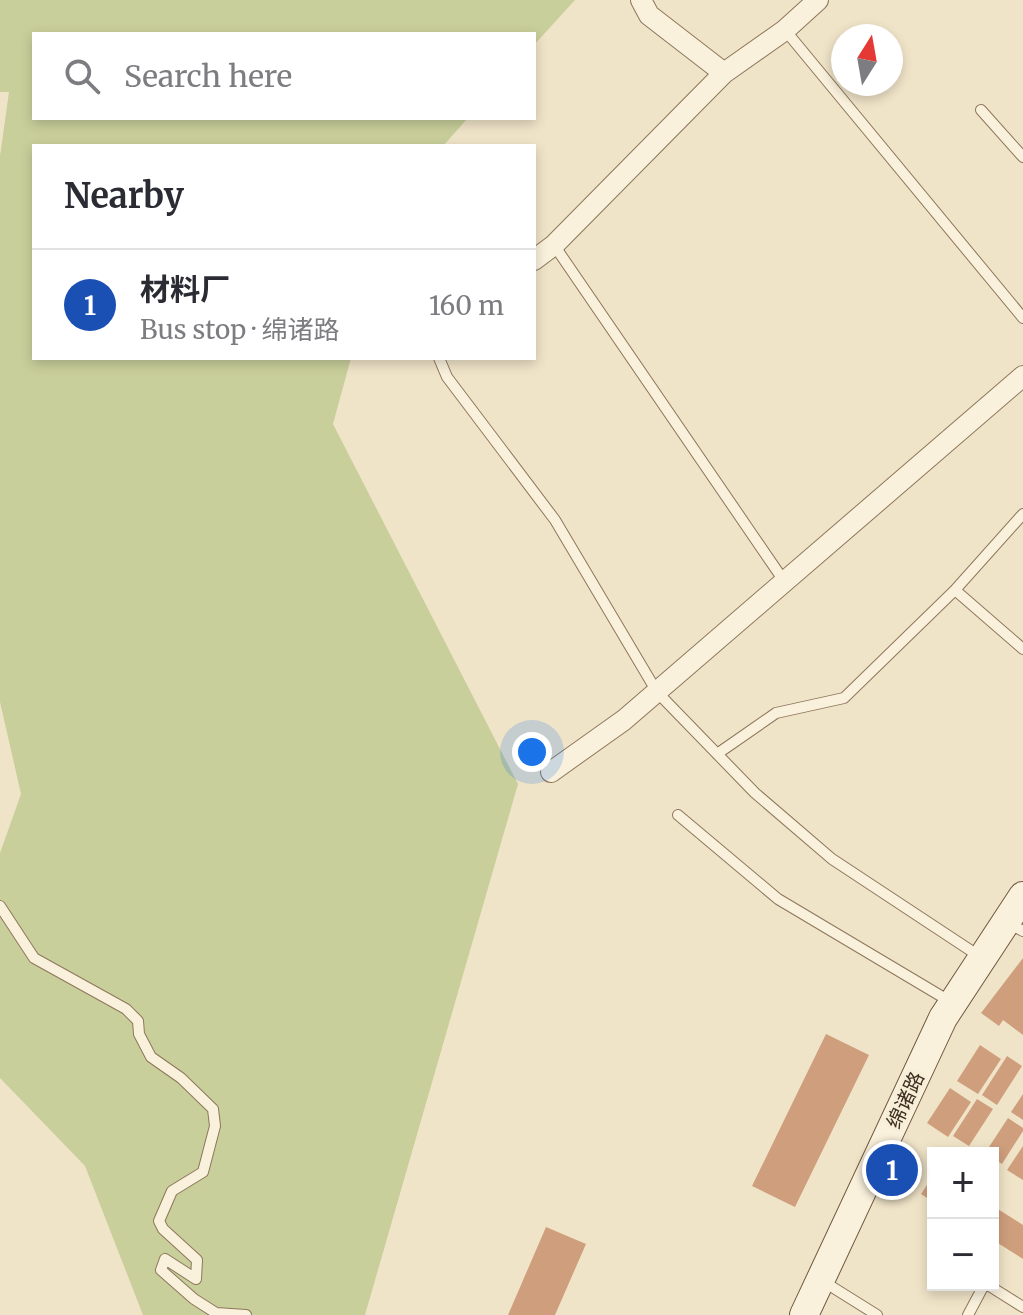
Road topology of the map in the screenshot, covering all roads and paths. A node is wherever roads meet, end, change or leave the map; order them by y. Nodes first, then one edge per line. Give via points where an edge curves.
1 (641, 0) edge
2 (818, 0) edge
3 (785, 30) junction
4 (724, 73) junction
5 (981, 110) dead end
6 (1023, 157) edge
7 (554, 245) junction
8 (536, 258) edge
9 (1023, 318) edge
10 (440, 360) edge
11 (1023, 376) edge
12 (1023, 514) edge
13 (784, 581) junction
14 (955, 590) junction
15 (1023, 649) edge
16 (657, 692) junction
17 (717, 754) junction
18 (551, 772) dead end
19 (678, 815) dead end
20 (1023, 896) edge
21 (0, 906) edge
22 (1014, 926) edge
23 (981, 958) junction
24 (953, 1003) junction
25 (821, 1279) junction
26 (982, 1291) edge
27 (996, 1291) edge
28 (1023, 1307) edge
29 (246, 1315) edge
30 (804, 1315) edge
31 (877, 1315) edge
32 (968, 1315) edge

1 - 4 street via 649,15
2 - 3 street
3 - 4 street
3 - 9 lane
4 - 7 street
5 - 6 lane
7 - 8 street
7 - 13 lane
10 - 16 lane via 447,377 555,520
11 - 13 street
12 - 14 lane
13 - 16 street
14 - 15 lane
14 - 17 lane via 844,698 776,713
16 - 17 lane
16 - 18 street
17 - 23 lane via 832,859
19 - 24 lane via 778,899
20 - 22 street, 绵诸路
21 - 29 lane via 34,958 126,1009 138,1021 151,1057 213,1109 215,1126 203,1172 172,1191 159,1221 197,1260 196,1279 165,1259 161,1270 216,1313
22 - 23 street, 绵诸路
23 - 24 street, 绵诸路
24 - 25 street, 绵诸路
25 - 30 street, 绵诸路
25 - 31 lane
26 - 32 lane
27 - 28 lane

